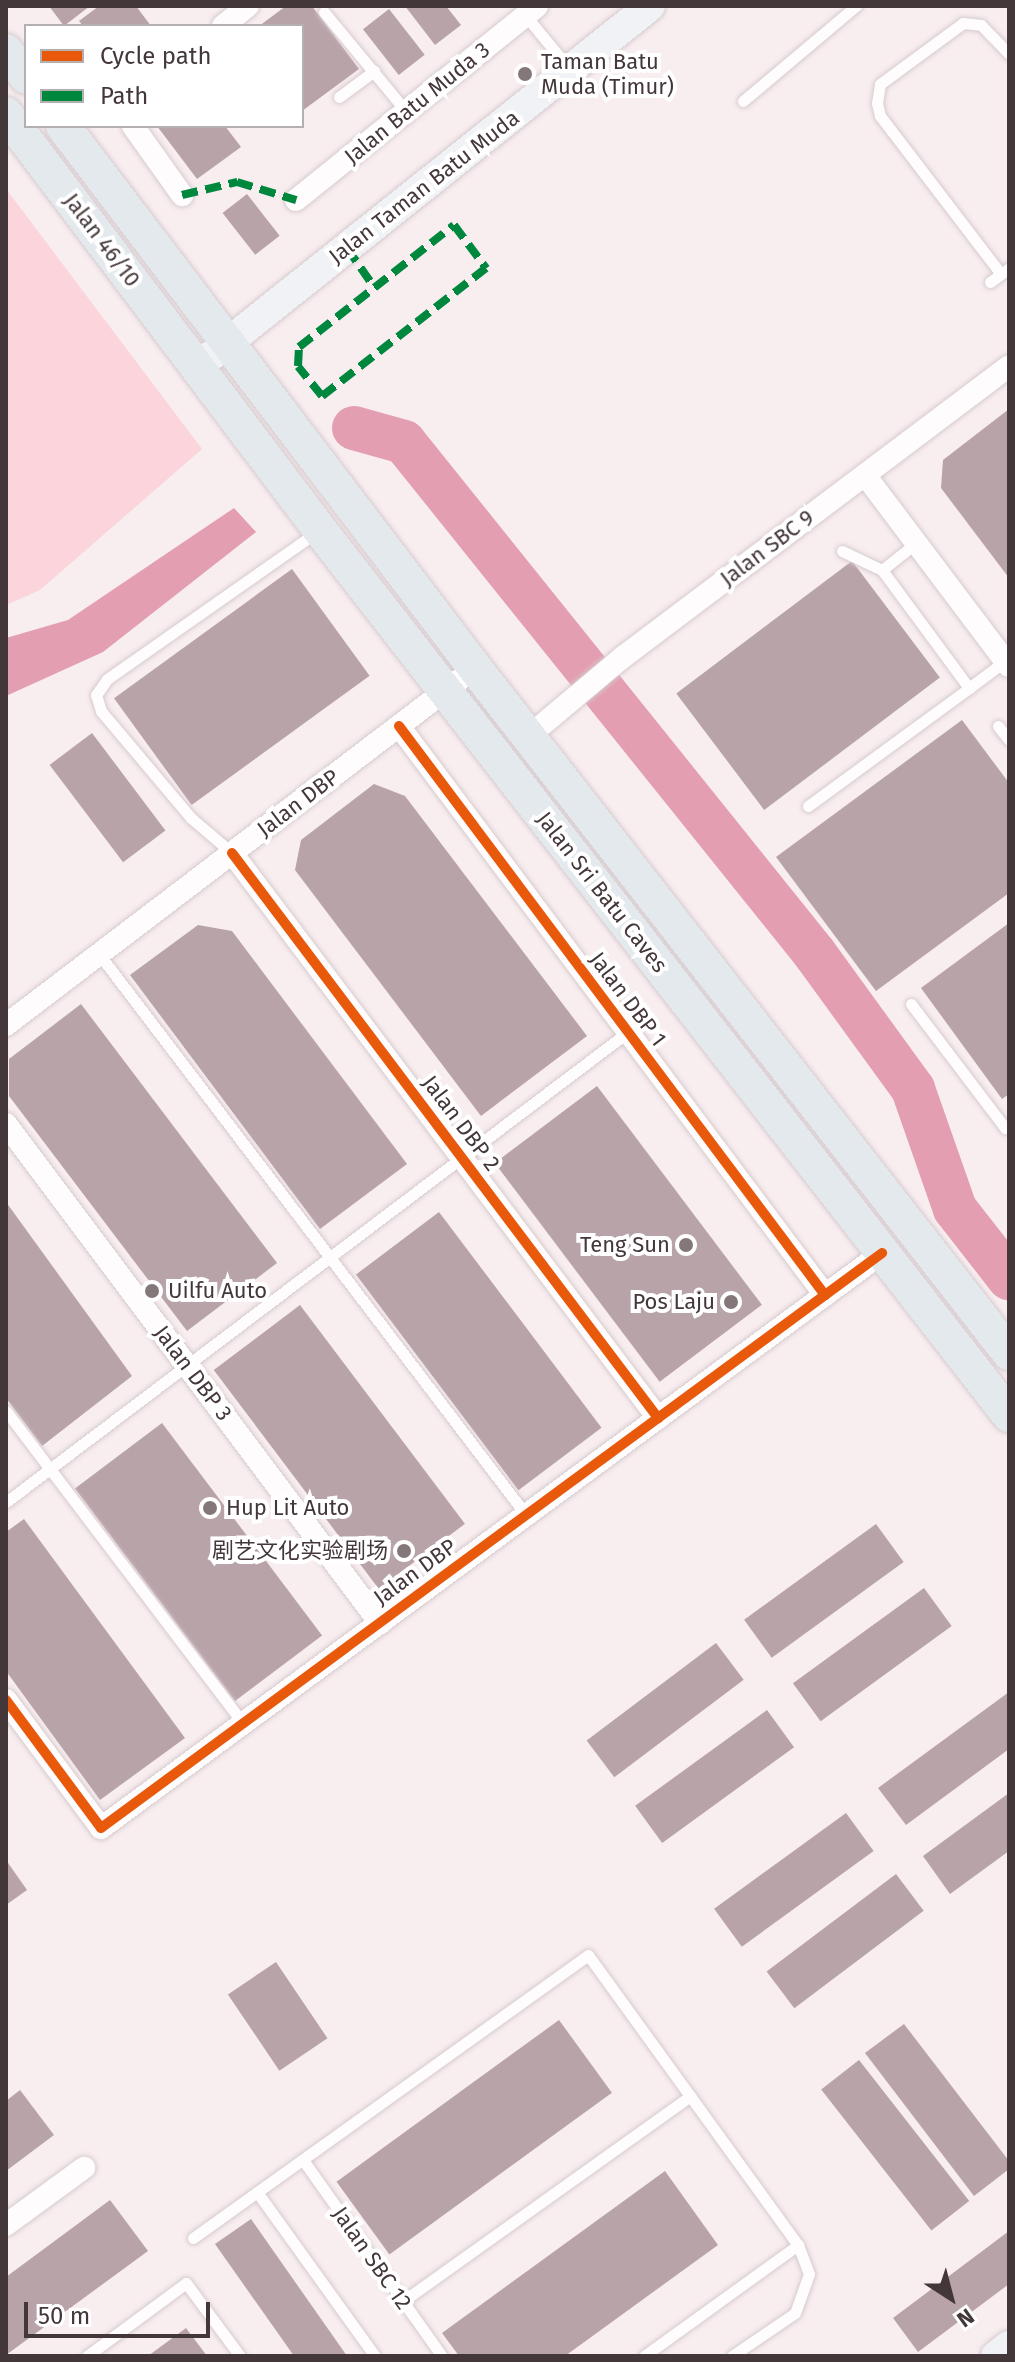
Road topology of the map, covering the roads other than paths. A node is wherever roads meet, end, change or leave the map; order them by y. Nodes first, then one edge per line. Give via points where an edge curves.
1 (248, 6) edge
2 (650, 6) edge
3 (856, 6) edge
4 (531, 11) edge
5 (324, 12) dead end
6 (226, 24) edge
7 (1009, 54) edge
8 (374, 71) junction
9 (571, 71) junction
10 (339, 97) dead end
11 (743, 101) dead end
12 (406, 111) junction
13 (6, 114) edge
14 (64, 128) edge
15 (134, 128) edge
16 (182, 195) dead end
17 (296, 200) dead end
18 (1005, 271) edge
19 (990, 282) dead end
20 (226, 344) junction
21 (1009, 366) edge
22 (197, 367) junction
23 (865, 475) junction
24 (320, 530) junction
25 (916, 543) junction
26 (842, 551) dead end
27 (882, 570) junction
28 (1007, 664) edge
29 (475, 668) junction
30 (969, 688) junction
31 (445, 691) junction
32 (399, 726) junction
33 (998, 726) dead end
34 (530, 735) junction
35 (1009, 740) edge
36 (808, 806) dead end
37 (232, 853) junction
38 (99, 954) junction
39 (911, 1004) dead end
40 (6, 1025) edge
41 (628, 1032) junction
42 (6, 1124) edge
43 (1009, 1125) edge
44 (462, 1158) junction
45 (882, 1253) junction
46 (333, 1255) junction
47 (825, 1295) junction
48 (1009, 1353) edge
49 (187, 1365) junction
50 (6, 1411) edge
51 (1009, 1415) edge
52 (658, 1418) junction
53 (50, 1469) junction
54 (6, 1502) edge
55 (526, 1515) junction
56 (380, 1623) junction
57 (6, 1700) edge
58 (243, 1723) junction
59 (690, 2096) junction
60 (303, 2160) junction
61 (84, 2168) dead end
62 (257, 2192) junction
63 (6, 2225) edge
64 (193, 2238) dead end
65 (798, 2245) junction
66 (403, 2301) junction
67 (1009, 2346) edge
68 (87, 2356) edge
69 (240, 2356) edge
70 (375, 2356) edge
71 (442, 2356) edge
72 (644, 2356) edge
73 (732, 2356) edge
74 (996, 2356) edge

1 - 6 street
2 - 9 street, Jalan Taman Batu Muda
3 - 11 lane
4 - 9 lane
4 - 12 street, Jalan Batu Muda 3
5 - 8 lane
7 - 18 lane via 981,25 963,23 880,84 877,103 880,116
8 - 10 lane
8 - 12 lane
9 - 20 street, Jalan Taman Batu Muda
12 - 17 street, Jalan Batu Muda 3
13 - 22 main road, Jalan 46/10
14 - 20 main road, Jalan 46/10
15 - 16 street
18 - 19 lane
20 - 22 street, Jalan Taman Batu Muda
20 - 29 main road, Jalan Sri Batu Caves
21 - 23 street, Jalan SBC 9
22 - 24 main road, Jalan Sri Batu Caves
23 - 25 street
23 - 34 street, Jalan SBC 9 via 623,657
24 - 31 main road, Jalan Sri Batu Caves
24 - 37 lane via 107,679 96,695 101,711 191,818
25 - 27 lane
25 - 28 street
26 - 27 lane
27 - 30 lane
28 - 30 lane
29 - 31 street, Jalan DBP
29 - 34 main road, Jalan Sri Batu Caves
30 - 36 lane
31 - 32 street, Jalan DBP
31 - 45 main road, Jalan Sri Batu Caves
32 - 37 street, Jalan DBP
32 - 41 street, Jalan DBP 1
33 - 35 lane
34 - 48 main road, Jalan Sri Batu Caves
37 - 38 street, Jalan DBP
37 - 44 street, Jalan DBP 2
38 - 40 street, Jalan DBP
38 - 46 lane
39 - 43 lane via 1005,1128
41 - 44 lane
41 - 47 street, Jalan DBP 1
42 - 49 street, Jalan DBP 3
44 - 46 lane
44 - 52 street, Jalan DBP 2
45 - 47 street, Jalan DBP
45 - 51 main road, Jalan Sri Batu Caves
46 - 49 lane
46 - 55 lane
47 - 52 street, Jalan DBP
49 - 53 lane
49 - 56 street, Jalan DBP 3
50 - 53 lane
52 - 55 street, Jalan DBP
53 - 54 lane
53 - 58 lane
55 - 56 street, Jalan DBP
56 - 58 street, Jalan DBP
57 - 58 street, Jalan DBP via 101,1828
59 - 60 lane via 588,1955
59 - 65 lane
59 - 66 lane
60 - 62 lane
60 - 66 lane, Jalan SBC 12
61 - 63 street
62 - 64 lane
62 - 70 lane
65 - 72 lane
65 - 73 lane via 809,2274 802,2304
66 - 71 lane, Jalan SBC 12
67 - 74 street
68 - 69 lane via 186,2283

